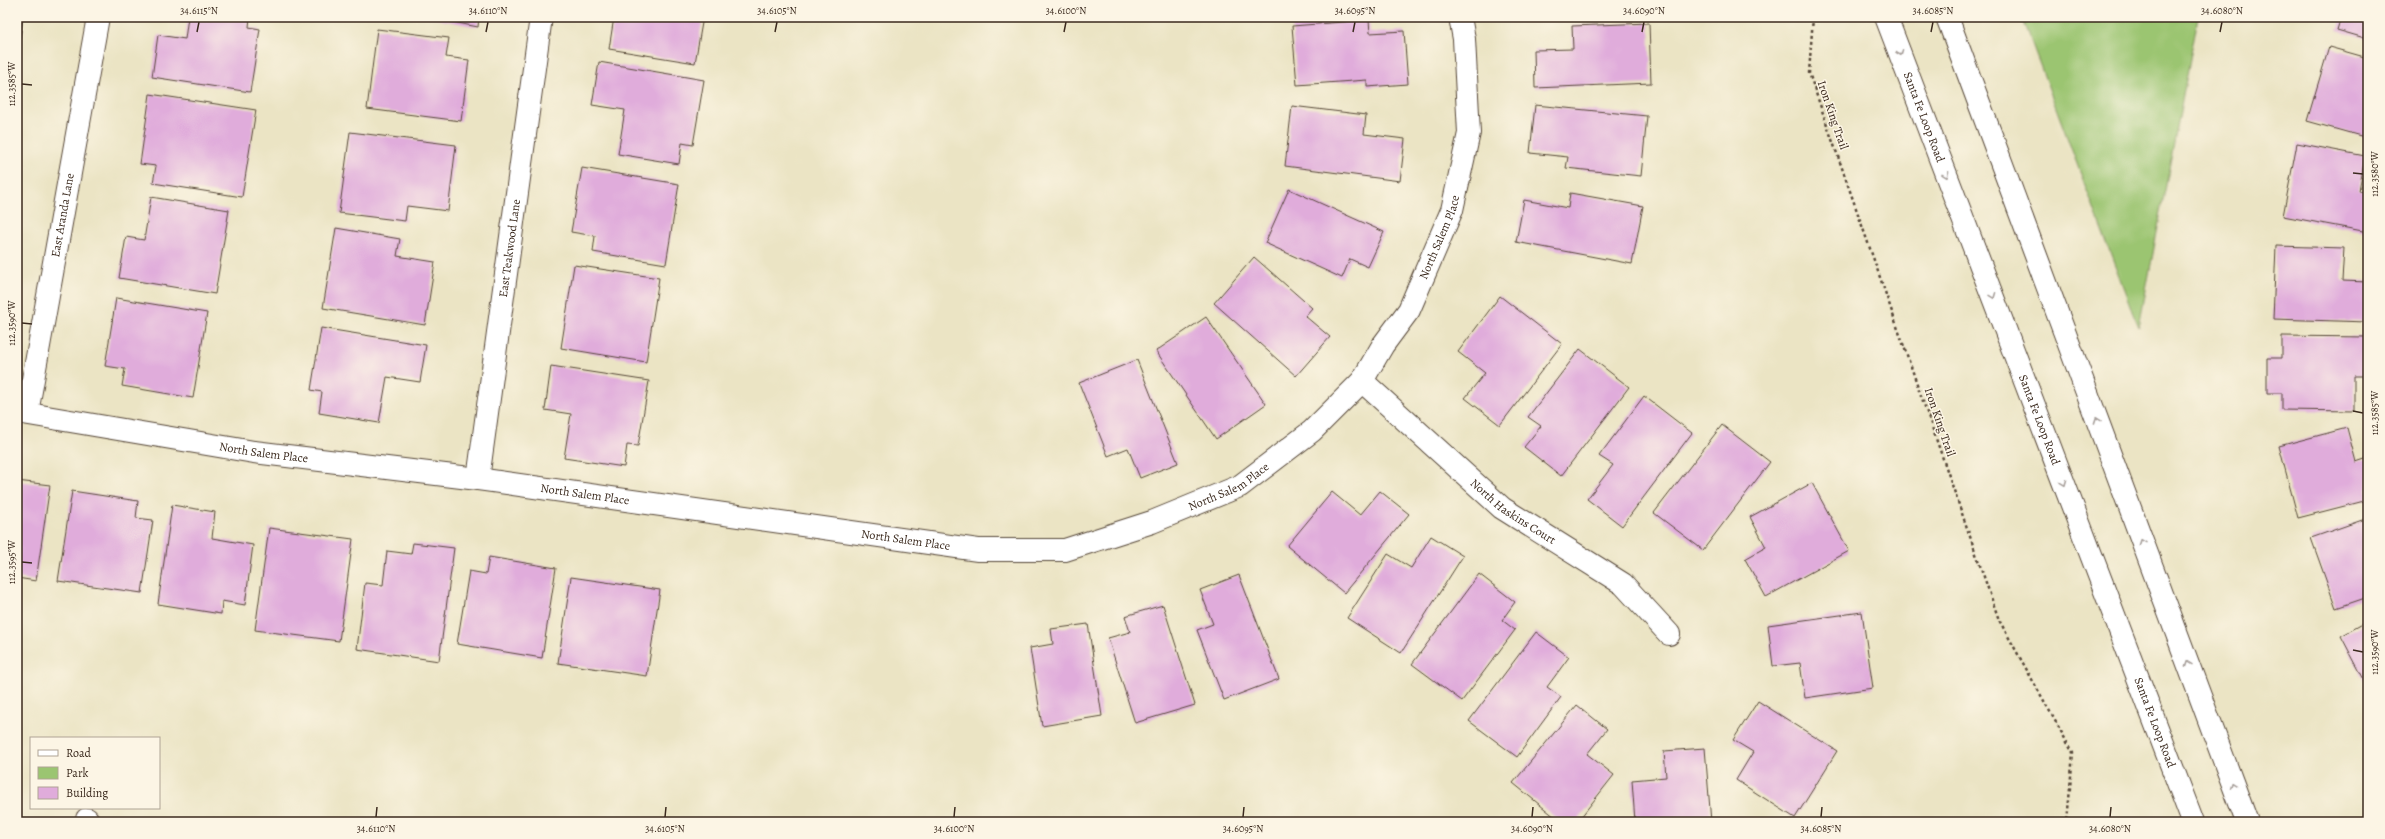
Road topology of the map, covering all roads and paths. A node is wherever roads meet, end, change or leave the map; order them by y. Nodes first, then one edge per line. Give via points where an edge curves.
1 (98, 17) edge
2 (541, 17) edge
3 (1460, 17) edge
4 (1813, 17) edge
5 (1886, 17) edge
6 (1947, 17) edge
7 (1362, 381) junction
8 (22, 412) edge
9 (478, 479) junction
10 (1669, 634) dead end
11 (2067, 822) edge
12 (2193, 822) edge
13 (2247, 822) edge

1 - 8 street, East Aranda Lane
2 - 9 street, East Teakwood Lane
3 - 7 street, North Salem Place via 1464,39 1469,133 1452,210 1409,310 1383,345
4 - 11 path, Iron King Trail via 1809,73 1999,620 2073,753
5 -> 12 street, Santa Fe Loop Road
13 -> 6 street
7 - 9 street, North Salem Place via 1312,430 1240,486 1152,522 1065,550 978,550
7 - 10 street, North Haskins Court via 1502,508 1623,584
8 - 9 street, North Salem Place via 254,452

